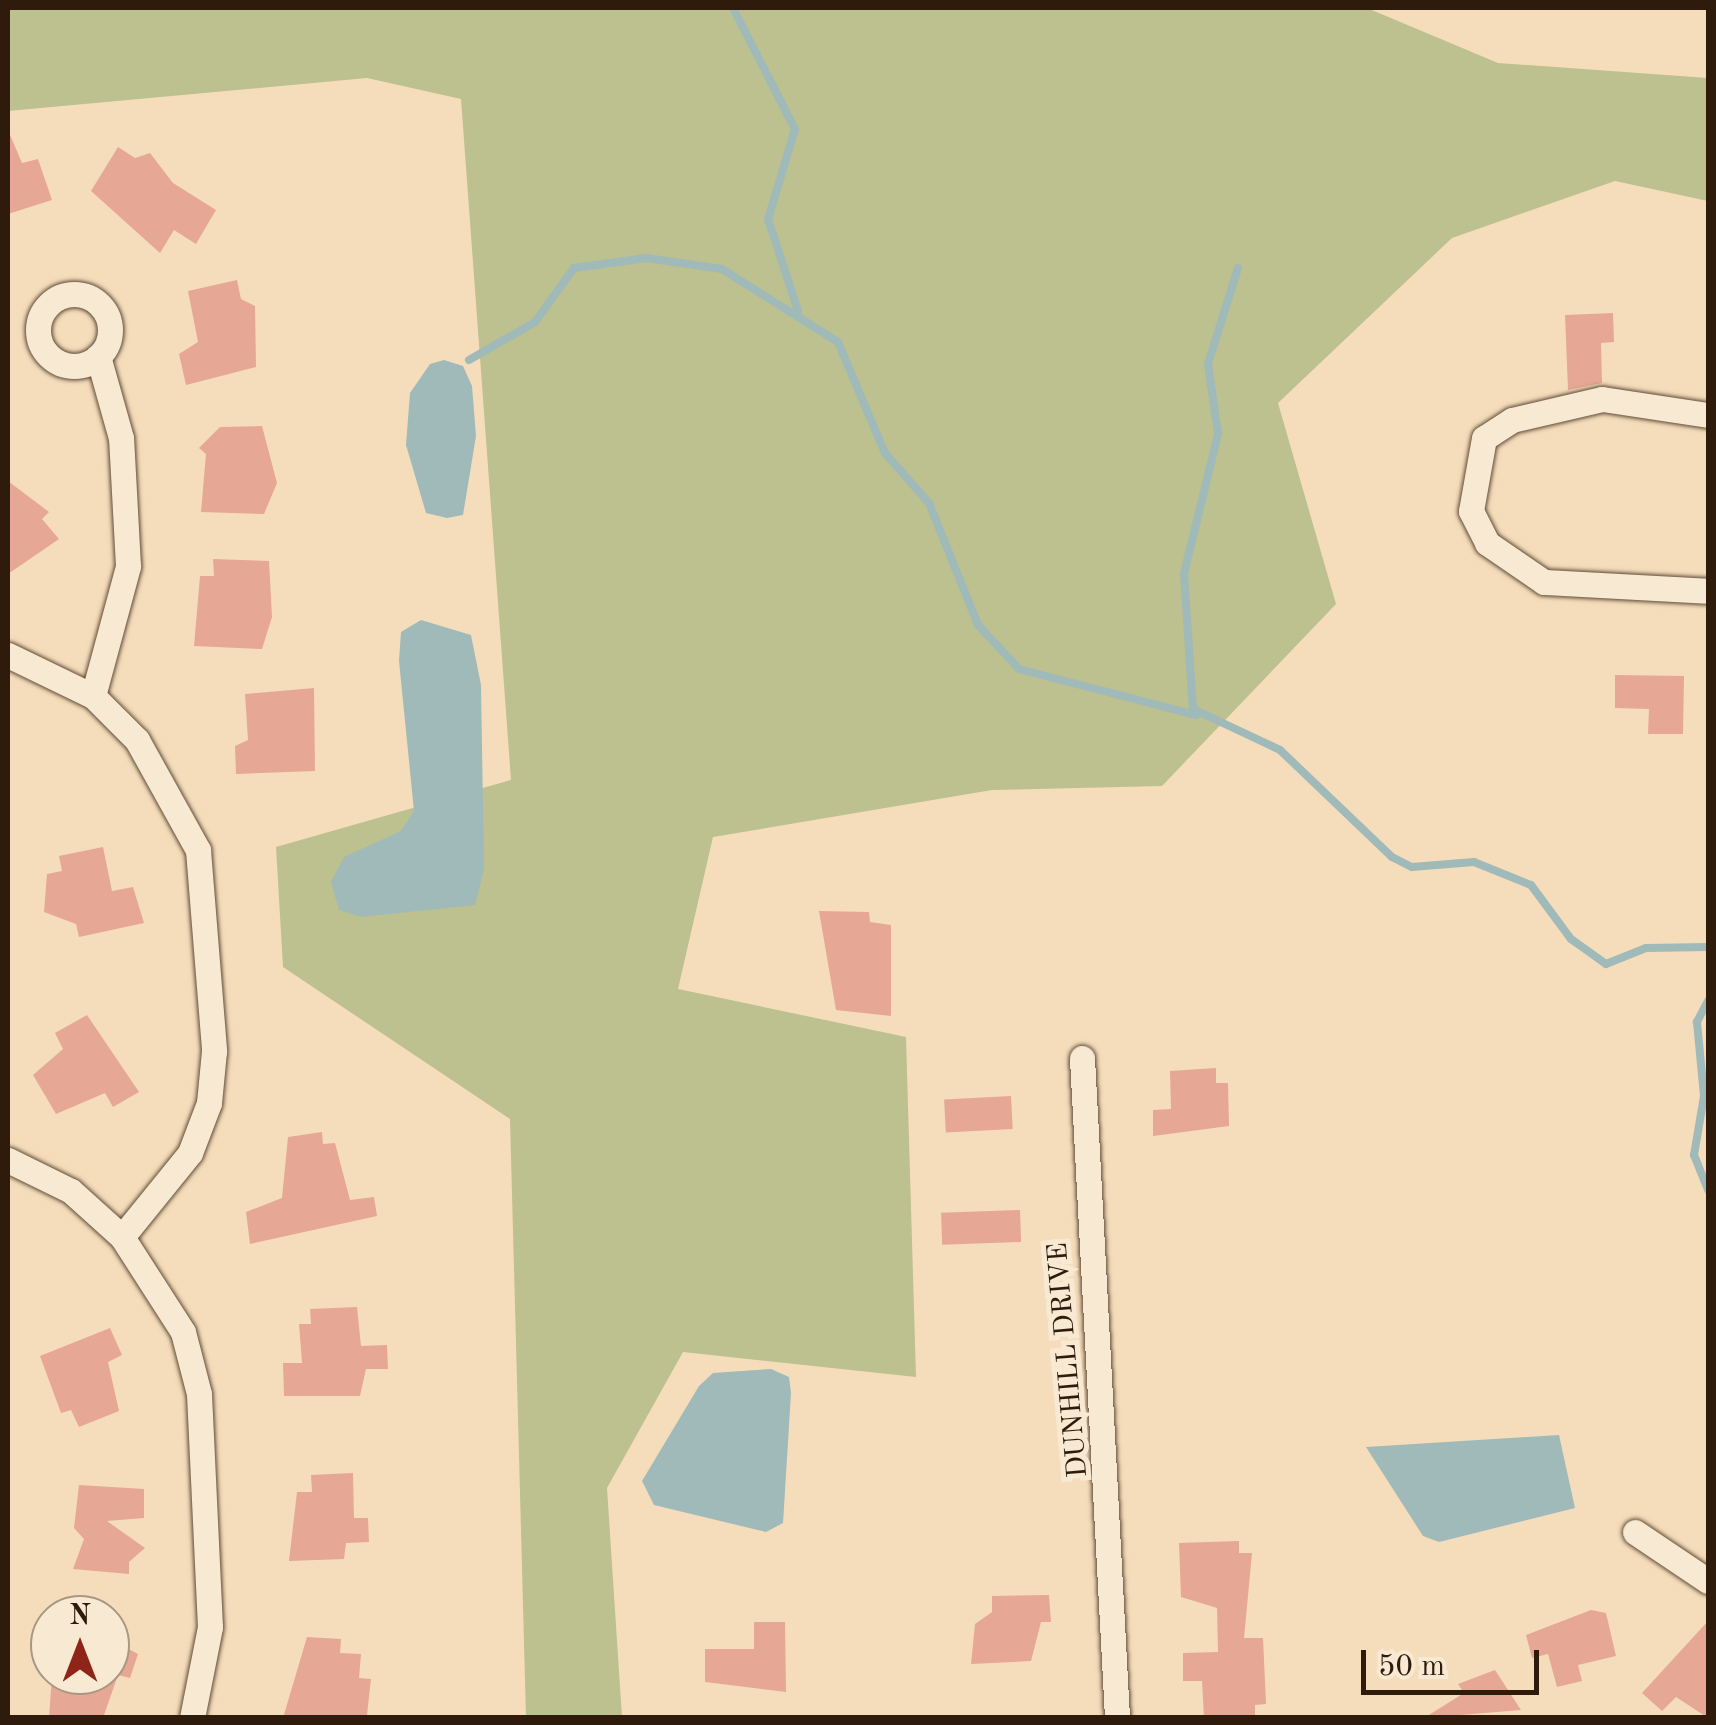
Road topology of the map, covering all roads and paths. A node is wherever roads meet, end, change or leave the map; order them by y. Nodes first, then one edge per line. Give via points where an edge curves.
1 (98, 356) dead end
2 (1708, 415) edge
3 (1708, 591) edge
4 (8, 654) edge
5 (92, 696) junction
6 (1082, 1058) dead end
7 (8, 1160) edge
8 (122, 1237) junction
9 (1635, 1532) dead end
10 (1708, 1581) edge
11 (192, 1718) edge
12 (1117, 1718) edge

1 - 5 street via 121,438 128,566
2 - 3 street via 1602,398 1512,420 1484,438 1470,511 1487,543 1544,582
4 - 5 street
5 - 8 street via 137,740 198,850 214,1051 209,1103 190,1152
6 - 12 street, DUNHILL DRIVE
7 - 8 street via 71,1192
8 - 11 street via 172,1310 199,1394 210,1627
9 - 10 street

